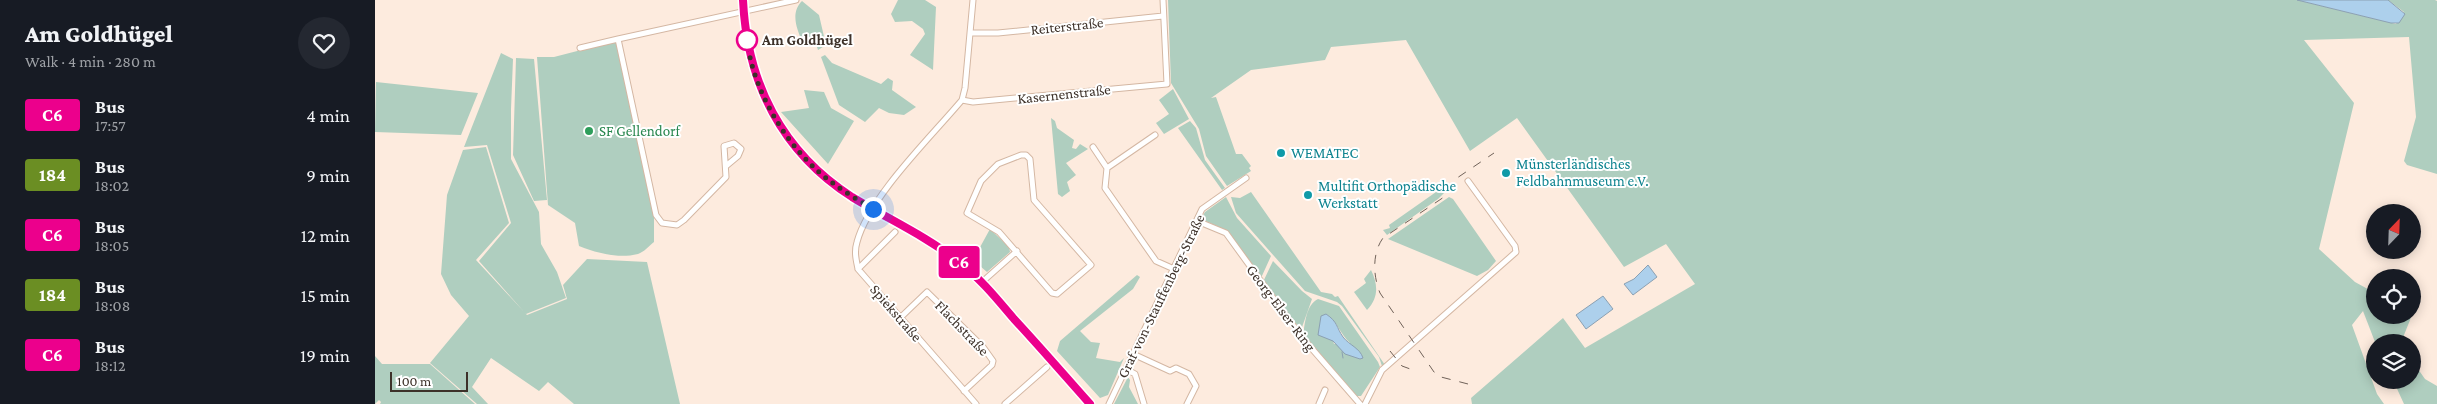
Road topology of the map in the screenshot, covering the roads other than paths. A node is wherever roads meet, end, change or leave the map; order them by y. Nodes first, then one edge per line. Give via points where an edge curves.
1 (743, 0) edge
2 (796, 0) edge
3 (973, 0) edge
4 (1163, 0) edge
5 (744, 11) junction
6 (1163, 16) junction
7 (970, 34) junction
8 (618, 39) junction
9 (580, 48) dead end
10 (962, 100) junction
11 (1155, 135) dead end
12 (1093, 147) dead end
13 (727, 166) dead end
14 (1107, 168) junction
15 (1246, 178) dead end
16 (1469, 181) dead end
17 (873, 209) junction
18 (1197, 221) junction
19 (895, 232) dead end
20 (1017, 251) junction
21 (1174, 268) junction
22 (858, 269) junction
23 (981, 282) junction
24 (900, 318) junction
25 (1133, 354) junction
26 (1047, 367) dead end
27 (1126, 369) junction
28 (1325, 390) dead end
29 (964, 391) junction
30 (976, 404) edge
31 (1005, 404) edge
32 (1090, 404) edge
33 (1109, 404) edge
34 (1144, 404) edge
35 (1187, 404) edge
36 (1319, 404) edge
37 (1360, 404) edge
38 (1365, 404) edge

1 - 5 main road
2 - 5 street
3 - 7 street
4 - 6 street
5 - 8 street
5 - 17 main road via 757,77 778,122 815,168 833,184
6 - 7 street, Reiterstraße
6 - 10 street, Kasernenstraße via 1167,84 973,102
7 - 10 street
8 - 9 street
8 - 13 street via 656,215 662,223 677,225 684,220 726,177
10 - 17 street via 883,192
11 - 14 street
12 - 14 street
14 - 21 street via 1105,188 1156,261
15 - 18 street, Graf-von-Stauffenberg-Straße via 1202,209
16 - 38 street via 1516,252 1382,370
17 - 22 street via 857,241
17 - 23 main road via 942,249
18 - 21 street, Graf-von-Stauffenberg-Straße
18 - 37 street, Georg-Elser-Ring via 1226,233 1304,341
19 - 22 street
20 - 20 street via 1052,293 1057,294 1091,265 1034,200 1030,159 1026,155 994,168 981,181 967,213 999,232
20 - 23 street
21 - 25 street, Graf-von-Stauffenberg-Straße
22 - 24 street, Spiekstraße
23 - 32 main road
24 - 29 street, Spiekstraße
24 - 29 street, Flachstraße via 927,292 983,347 993,365
25 - 27 street, Graf-von-Stauffenberg-Straße
25 - 35 street via 1170,371 1176,368 1189,374 1195,386
26 - 31 street
27 - 33 street, Graf-von-Stauffenberg-Straße
27 - 34 street via 1135,374
28 - 36 street
29 - 30 street, Spiekstraße

